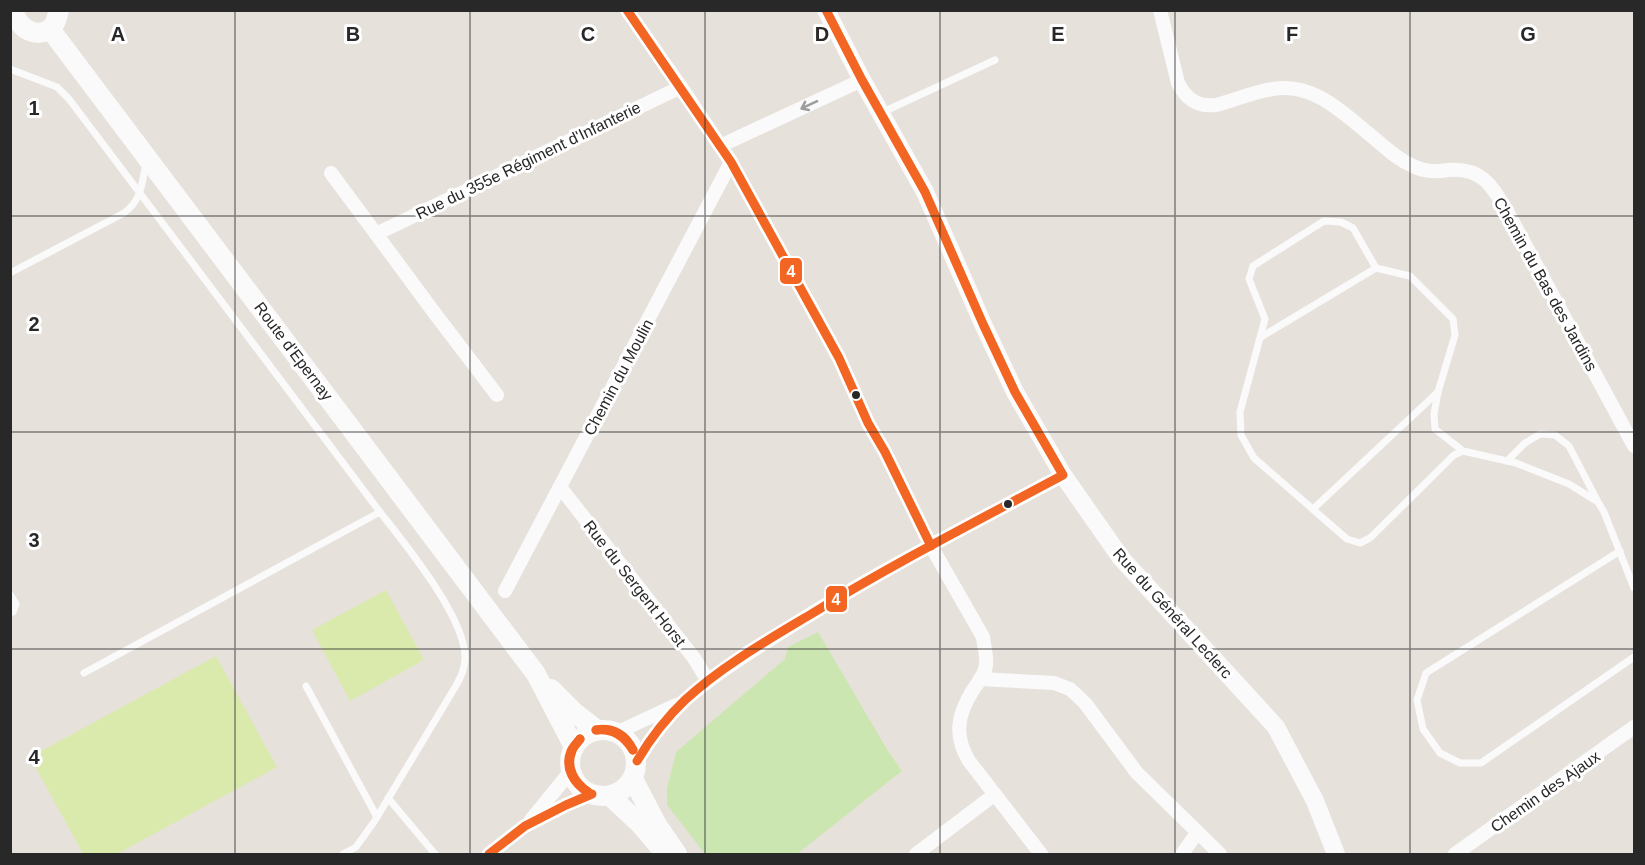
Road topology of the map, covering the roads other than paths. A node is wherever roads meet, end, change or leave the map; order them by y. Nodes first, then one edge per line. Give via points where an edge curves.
1 (59, 10) edge
2 (627, 10) edge
3 (826, 10) edge
4 (1160, 10) edge
5 (15, 20) edge
6 (50, 29) junction
7 (996, 60) dead end
8 (10, 69) edge
9 (862, 80) junction
10 (681, 87) junction
11 (880, 113) junction
12 (720, 146) junction
13 (147, 156) junction
14 (731, 162) junction
15 (331, 172) dead end
16 (140, 193) junction
17 (376, 234) junction
18 (1376, 268) junction
19 (10, 273) edge
20 (1261, 337) junction
21 (1438, 392) junction
22 (497, 395) dead end
23 (1635, 446) edge
24 (1463, 451) junction
25 (1507, 460) junction
26 (1063, 475) junction
27 (560, 487) junction
28 (1598, 502) junction
29 (1313, 509) junction
30 (380, 512) junction
31 (931, 546) junction
32 (1620, 551) junction
33 (1635, 588) edge
34 (504, 591) dead end
35 (10, 594) edge
36 (10, 613) edge
37 (1635, 657) edge
38 (84, 673) dead end
39 (536, 674) junction
40 (980, 679) junction
41 (708, 681) junction
42 (306, 686) dead end
43 (684, 702) junction
44 (1635, 727) edge
45 (597, 730) junction
46 (618, 732) junction
47 (574, 747) junction
48 (635, 770) junction
49 (570, 772) junction
50 (601, 795) junction
51 (994, 795) junction
52 (388, 798) junction
53 (377, 817) junction
54 (525, 826) junction
55 (1197, 833) junction
56 (661, 850) edge
57 (343, 855) edge
58 (435, 855) edge
59 (489, 855) edge
60 (677, 855) edge
61 (916, 855) edge
62 (1041, 855) edge
63 (1182, 855) edge
64 (1220, 855) edge
65 (1336, 855) edge
66 (1455, 855) edge

1 - 6 main road
2 - 10 street
3 - 9 street, Rue du Général Leclerc
4 - 23 street, Chemin du Bas des Jardins via 1178,83 1193,101 1208,106 1274,88 1303,90 1339,109 1400,160 1425,171 1467,170 1487,182 1507,211
5 - 6 main road via 32,32
6 - 13 main road, Route d'Epernay
7 - 11 lane
8 - 16 lane via 57,87
9 - 11 street, Rue du Général Leclerc
9 -> 12 street
10 - 12 street
10 - 17 street, Rue du 355e Régiment d'Infanterie
11 - 26 street, Rue du Général Leclerc via 925,192 1016,392
12 - 14 street
13 - 16 lane
13 - 39 main road, Route d'Epernay
14 - 27 street, Chemin du Moulin
14 - 31 street via 839,358
15 - 17 street
16 - 19 lane via 134,206 124,213
16 - 30 lane
17 - 22 street
18 - 20 lane
18 - 20 lane via 1353,228 1341,222 1324,221 1253,266 1249,279 1265,319
18 - 21 lane via 1410,276 1453,319 1455,334
20 - 29 lane via 1240,412 1241,435 1254,458
21 - 24 lane via 1436,429
21 - 29 lane
24 - 25 lane
24 - 29 lane via 1454,455 1370,538 1360,543 1347,539
25 - 28 lane via 1569,484
25 - 28 lane via 1540,434 1555,435 1569,446
26 - 31 street
26 - 65 street, Rue du Général Leclerc via 1121,558 1276,727 1315,801
27 - 34 street, Chemin du Moulin
27 - 41 street, Rue du Sergent Horst
28 - 32 lane
30 - 38 lane
30 - 52 lane via 418,561 454,619 465,656 457,684
31 - 40 street via 983,637 986,667
31 - 41 street via 821,608
32 - 33 lane
32 - 37 lane via 1426,674 1417,700 1423,729 1440,753 1460,763 1481,763
35 - 36 lane via 16,604
39 - 45 main road, Route d'Epernay
39 - 47 main road, Route d'Epernay
40 - 51 street via 963,710 960,739 969,761
40 - 55 street via 1054,683 1070,689 1137,773
41 - 43 street
42 - 53 lane
43 - 46 street
43 - 48 street via 654,735
44 - 66 street, Chemin des Ajaux
45 - 46 main road
45 - 47 main road
46 - 48 main road via 635,751
47 - 49 main road
48 - 50 main road via 627,787 619,793
48 - 60 main road via 657,825
49 - 50 main road via 584,790
49 - 54 street
50 - 54 street via 566,805
50 - 56 main road via 641,825
51 - 61 street
51 - 62 street
52 - 53 lane
52 - 58 lane
53 - 57 lane via 356,847
54 - 59 street
55 - 63 street
55 - 64 street

